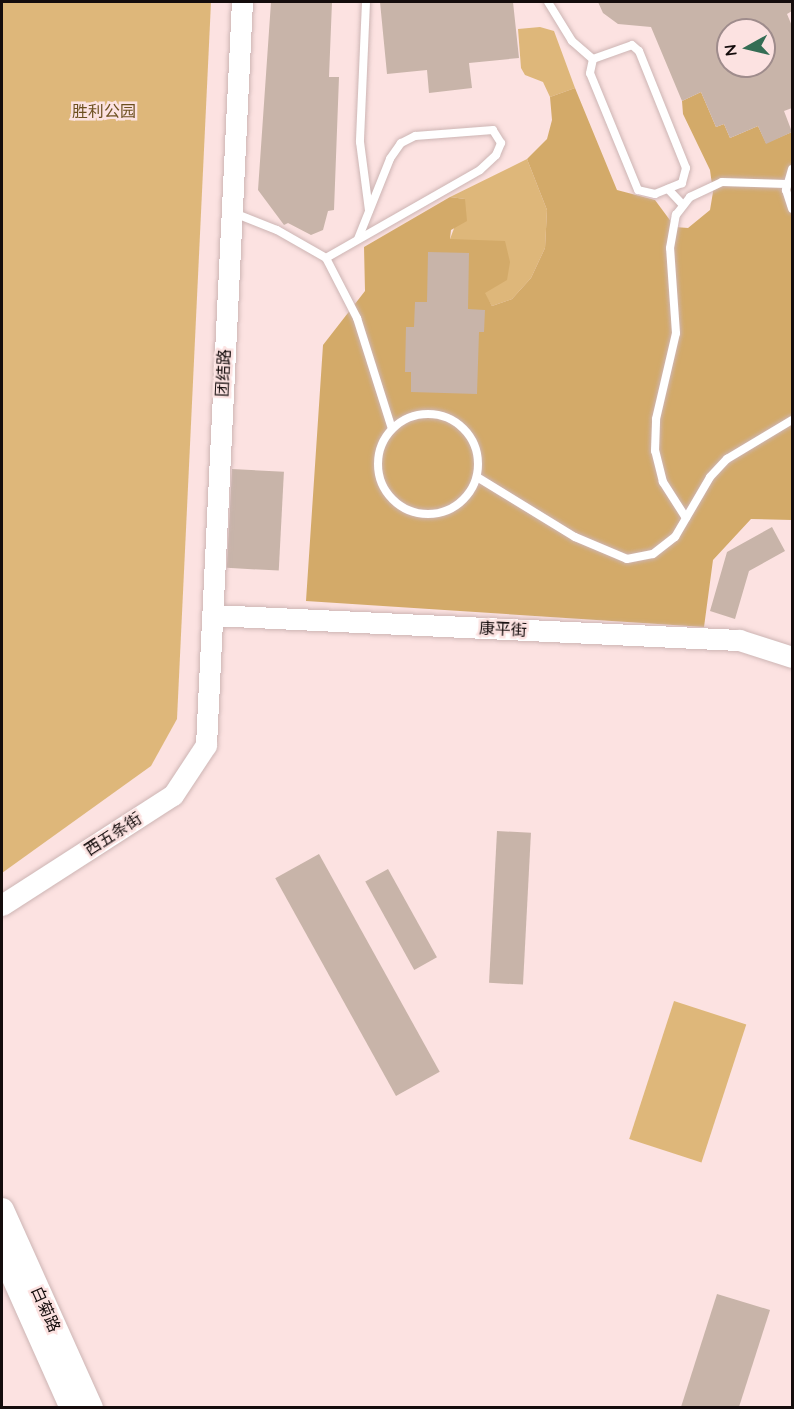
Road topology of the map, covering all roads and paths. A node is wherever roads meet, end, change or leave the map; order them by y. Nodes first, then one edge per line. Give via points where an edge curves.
1 (242, 2) edge
2 (366, 2) edge
3 (548, 2) edge
4 (593, 59) junction
5 (792, 169) edge
6 (786, 184) junction
7 (668, 189) junction
8 (683, 205) junction
9 (792, 209) edge
10 (369, 210) junction
11 (231, 212) junction
12 (358, 239) junction
13 (326, 258) junction
14 (792, 420) edge
15 (392, 429) junction
16 (477, 477) junction
17 (686, 518) junction
18 (212, 615) junction
19 (792, 657) edge
20 (206, 745) joint
21 (2, 905) edge
22 (2, 1210) edge
23 (2, 1251) edge
24 (72, 1407) edge
25 (91, 1407) edge

1 - 11 street, 团结路
2 - 10 lane via 360,142
3 - 4 lane via 572,41
4 - 7 lane via 590,73 638,190 655,194
4 - 7 lane via 623,46 632,45 639,51 686,168 682,183
5 - 6 lane
6 - 8 lane via 722,182 690,197
6 - 9 lane
7 - 8 lane
8 - 17 lane via 676,214 670,248 676,333 656,419 655,451 663,482
10 - 12 lane
10 - 12 lane via 400,143 415,136 493,130 501,143 496,155 480,170
11 - 13 lane via 277,230
11 - 18 street, 团结路
12 - 13 lane
13 - 15 lane via 357,318
14 - 17 lane via 727,459 710,477
15 - 16 lane via 424,414 442,416 459,424 477,453
15 - 16 lane via 378,459 380,477 390,497 410,512 436,514 452,509 466,498
16 - 17 lane via 575,537 627,559 653,554 675,537
18 - 19 street, 康平街 via 739,640
18 - 20 street, 团结路
20 - 21 street, 西五条街 via 173,795
22 - 25 main road, 白菊路
23 - 24 main road, 白菊路

